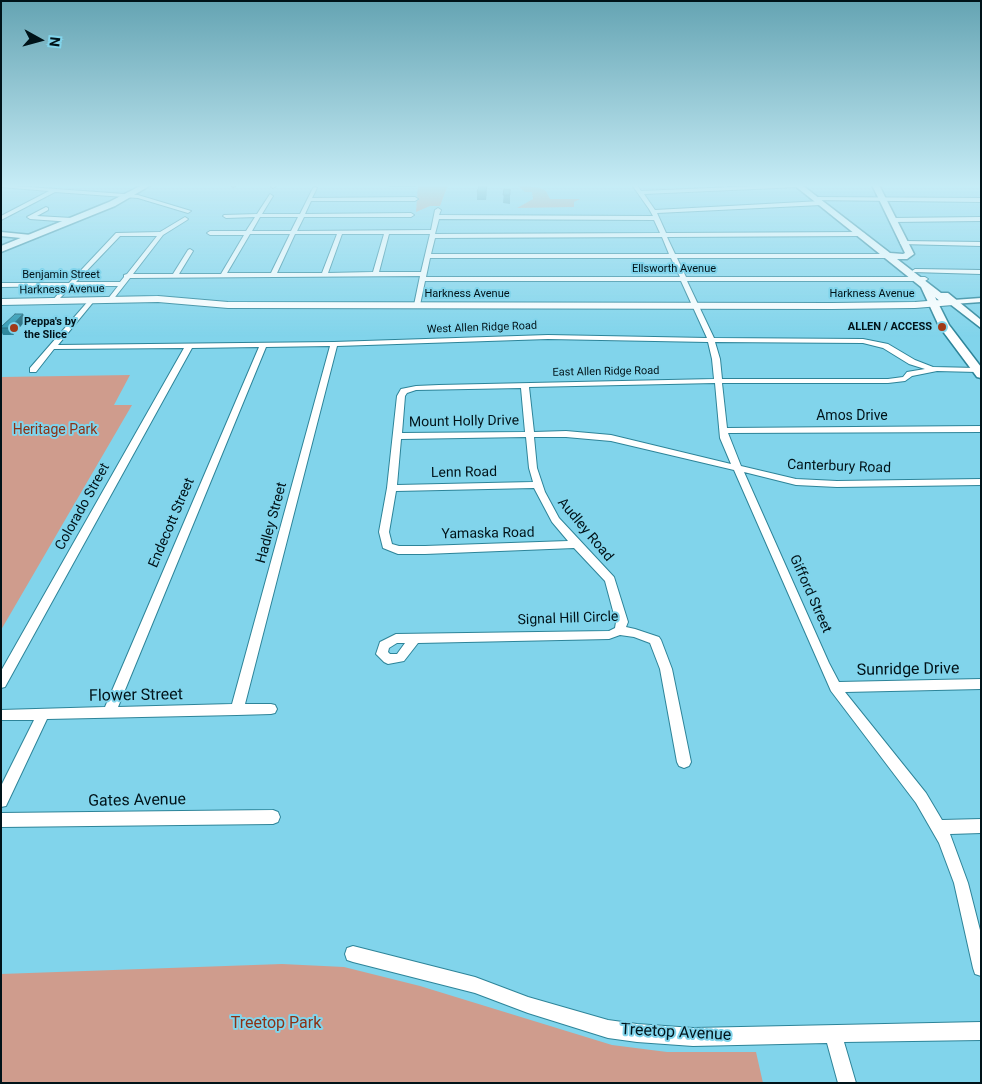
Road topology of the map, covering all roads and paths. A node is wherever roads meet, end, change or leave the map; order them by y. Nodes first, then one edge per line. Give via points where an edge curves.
1 (17, 236) edge
2 (35, 236) edge
3 (117, 236) edge
4 (160, 236) edge
5 (246, 236) edge
6 (291, 236) edge
7 (339, 236) edge
8 (386, 236) edge
9 (433, 236) edge
10 (617, 236) edge
11 (665, 236) junction
12 (706, 236) edge
13 (864, 236) edge
14 (899, 236) edge
15 (32, 237) junction
16 (904, 245) junction
17 (981, 245) edge
18 (1, 249) edge
19 (190, 251) dead end
20 (428, 256) junction
21 (675, 256) junction
22 (893, 256) junction
23 (981, 272) edge
24 (273, 274) junction
25 (326, 274) junction
26 (376, 274) junction
27 (174, 275) junction
28 (223, 275) junction
29 (126, 276) junction
30 (424, 276) junction
31 (919, 276) junction
32 (684, 279) junction
33 (120, 284) junction
34 (1, 285) edge
35 (70, 285) junction
36 (92, 300) junction
37 (110, 300) junction
38 (981, 300) edge
39 (55, 301) junction
40 (1, 302) edge
41 (942, 303) junction
42 (417, 305) junction
43 (696, 305) junction
44 (981, 325) edge
45 (711, 340) junction
46 (334, 344) junction
47 (263, 345) junction
48 (189, 346) junction
49 (53, 347) junction
50 (906, 359) junction
51 (937, 368) junction
52 (33, 370) dead end
53 (979, 373) edge
54 (910, 374) junction
55 (717, 381) junction
56 (525, 385) junction
57 (981, 428) edge
58 (723, 431) junction
59 (530, 434) junction
60 (398, 436) junction
61 (611, 438) joint
62 (738, 470) junction
63 (981, 482) edge
64 (537, 485) junction
65 (392, 488) junction
66 (577, 544) junction
67 (400, 550) joint
68 (620, 632) junction
69 (415, 639) dead end
70 (1, 683) edge
71 (981, 684) edge
72 (835, 687) junction
73 (271, 709) dead end
74 (237, 710) junction
75 (109, 713) junction
76 (43, 714) junction
77 (1, 715) edge
78 (684, 762) dead end
79 (1, 801) edge
80 (274, 817) dead end
81 (1, 820) edge
82 (981, 826) edge
83 (939, 827) junction
84 (353, 954) dead end
85 (981, 968) edge
86 (981, 1031) edge
87 (833, 1035) junction
88 (847, 1083) edge

1 - 15 street
2 - 15 main road
3 - 35 street
4 - 29 street
5 - 28 street
6 - 24 street
7 - 25 street
8 - 26 street
9 - 20 street
10 - 11 street
11 - 12 street
11 - 21 street, Gifford Street
13 - 22 main road
14 - 16 main road
15 - 18 main road
16 - 17 street
16 - 22 main road via 910,255
19 - 27 street
20 - 21 street
20 - 30 street
21 - 22 street
21 - 32 street, Gifford Street
22 - 31 main road
23 - 31 street, Ellsworth Avenue
24 - 25 street, Ellsworth Avenue
24 - 28 street, Ellsworth Avenue
25 - 26 street, Ellsworth Avenue
26 - 30 street, Ellsworth Avenue
27 - 28 street, Ellsworth Avenue
27 - 29 street, Ellsworth Avenue
29 - 33 street
30 - 32 street, Ellsworth Avenue
30 - 42 street
31 - 32 street, Ellsworth Avenue
31 - 41 main road
31 - 41 main road via 942,299
32 - 43 street, Gifford Street
33 - 35 street, Benjamin Street
33 - 37 street
34 - 35 street, Benjamin Street
35 - 39 street
36 - 37 main road, Harkness Avenue
36 - 39 main road, Harkness Avenue
36 - 49 street
37 - 42 main road, Harkness Avenue via 228,305
38 - 41 street
39 - 40 main road, Harkness Avenue
41 - 43 main road, Harkness Avenue
41 - 44 main road
41 - 53 main road via 947,331
42 - 43 main road, Harkness Avenue
43 - 45 street, Gifford Street
45 - 46 street, West Allen Ridge Road via 556,337
45 - 50 street, West Allen Ridge Road via 867,341 888,347
45 - 55 street, Gifford Street
46 - 47 street, West Allen Ridge Road
46 - 74 street, Hadley Street
47 - 48 street, West Allen Ridge Road
47 - 75 street, Endecott Street
48 - 49 street, West Allen Ridge Road
48 - 70 street, Colorado Street
49 - 52 street
50 - 51 street, West Allen Ridge Road
50 - 54 street
51 - 53 street, East Allen Ridge Road
51 - 54 street, East Allen Ridge Road
54 - 55 street, East Allen Ridge Road via 907,378 888,381
55 - 56 street, East Allen Ridge Road
55 - 58 street, Gifford Street
56 - 59 street, Audley Road
56 - 60 street, East Allen Ridge Road via 407,389 401,396
57 - 58 street, Amos Drive
58 - 62 street, Gifford Street
59 - 60 street, Mount Holly Drive
59 - 61 street, Mount Holly Drive
59 - 64 street, Audley Road
60 - 65 street, East Allen Ridge Road
61 - 62 street, Canterbury Road
62 - 63 street, Canterbury Road via 805,483
62 - 72 street, Gifford Street
64 - 65 street, Lenn Road
64 - 66 street, Audley Road via 552,516
65 - 67 street, East Allen Ridge Road via 385,540 388,547
66 - 67 street, Yamaska Road
66 - 68 street, Audley Road via 610,580 622,622
68 - 69 street, Signal Hill Circle via 609,635
68 - 78 street, Signal Hill Circle via 655,640 659,648
71 - 72 street, Sunridge Drive
72 - 83 street, Gifford Street via 921,798
73 - 74 street, Flower Street
74 - 75 street, Flower Street
75 - 76 street, Flower Street
76 - 77 street, Flower Street
76 - 79 street
80 - 81 street, Gates Avenue
82 - 83 street
83 - 85 street, Gifford Street via 962,883
84 - 87 street, Treetop Avenue via 475,986 608,1029 693,1037
86 - 87 street, Treetop Avenue
87 - 88 street

